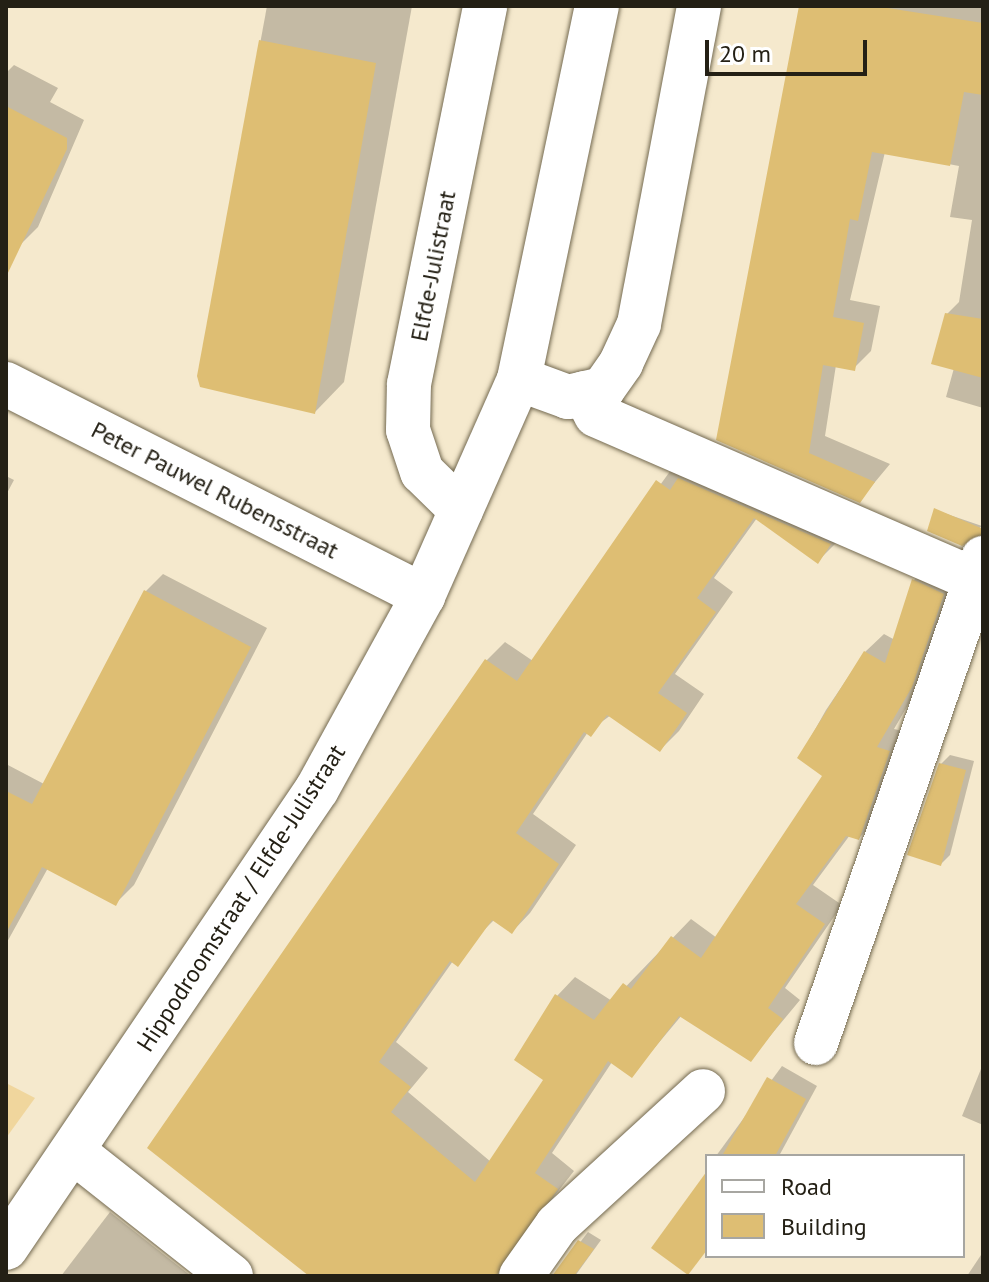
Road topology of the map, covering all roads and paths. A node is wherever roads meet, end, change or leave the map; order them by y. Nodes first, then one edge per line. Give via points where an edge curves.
1 (485, 6) edge
2 (597, 6) edge
3 (699, 6) edge
4 (519, 379) junction
5 (6, 384) edge
6 (584, 393) junction
7 (461, 510) junction
8 (980, 569) edge
9 (423, 596) junction
10 (816, 1043) dead end
11 (703, 1091) dead end
12 (74, 1152) junction
13 (6, 1248) edge
14 (231, 1276) edge
15 (521, 1276) edge

1 - 7 street, Elfde-Julistraat via 409,384 408,430 422,472
2 - 4 street
3 - 6 street via 639,324 603,389
4 - 6 street via 568,397
4 - 7 street
5 - 9 street, Peter Pauwel Rubensstraat
6 - 8 street via 596,415
7 - 9 street
8 - 10 street
9 - 12 street, Hippodroomstraat / Elfde-Julistraat via 317,789
11 - 15 street via 557,1225
12 - 13 street, Hippodroomstraat / Elfde-Julistraat
12 - 14 street

